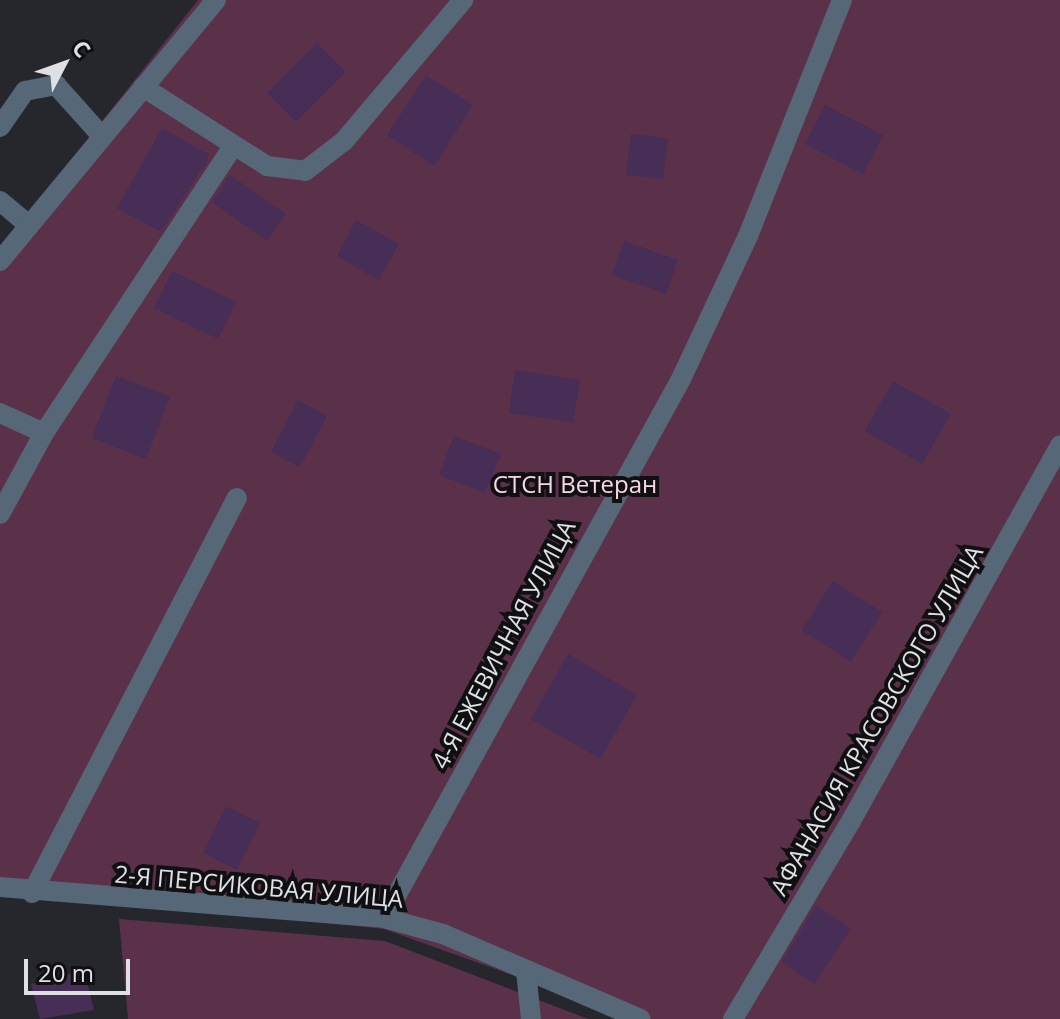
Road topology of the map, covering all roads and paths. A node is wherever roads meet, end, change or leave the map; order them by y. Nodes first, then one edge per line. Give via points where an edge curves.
1 (216, 0) edge
2 (463, 0) edge
3 (842, 0) edge
4 (143, 87) junction
5 (0, 127) edge
6 (100, 134) junction
7 (233, 146) junction
8 (0, 201) edge
9 (27, 224) junction
10 (0, 261) edge
11 (0, 413) edge
12 (44, 433) junction
13 (1060, 445) edge
14 (237, 498) dead end
15 (0, 514) edge
16 (0, 887) edge
17 (32, 893) junction
18 (384, 918) junction
19 (526, 971) junction
20 (531, 1019) edge
21 (640, 1019) edge
22 (733, 1019) edge

1 - 4 street
2 - 7 street via 344,141 305,171 267,166
3 - 18 street, 4-Я ЕЖЕВИЧНАЯ УЛИЦА via 748,236 681,379
4 - 6 street
4 - 7 street
5 - 6 street via 25,91 56,85
6 - 9 street
7 - 12 street
8 - 9 street
9 - 10 street
11 - 12 street
12 - 15 street
13 - 22 street, АФАНАСИЯ КРАСОВСКОГО УЛИЦА via 851,821
14 - 17 street
16 - 17 street, 2-Я ПЕРСИКОВАЯ УЛИЦА
17 - 18 street, 2-Я ПЕРСИКОВАЯ УЛИЦА
18 - 19 street, 2-Я ПЕРСИКОВАЯ УЛИЦА via 443,934
19 - 20 street
19 - 21 street, 2-Я ПЕРСИКОВАЯ УЛИЦА

